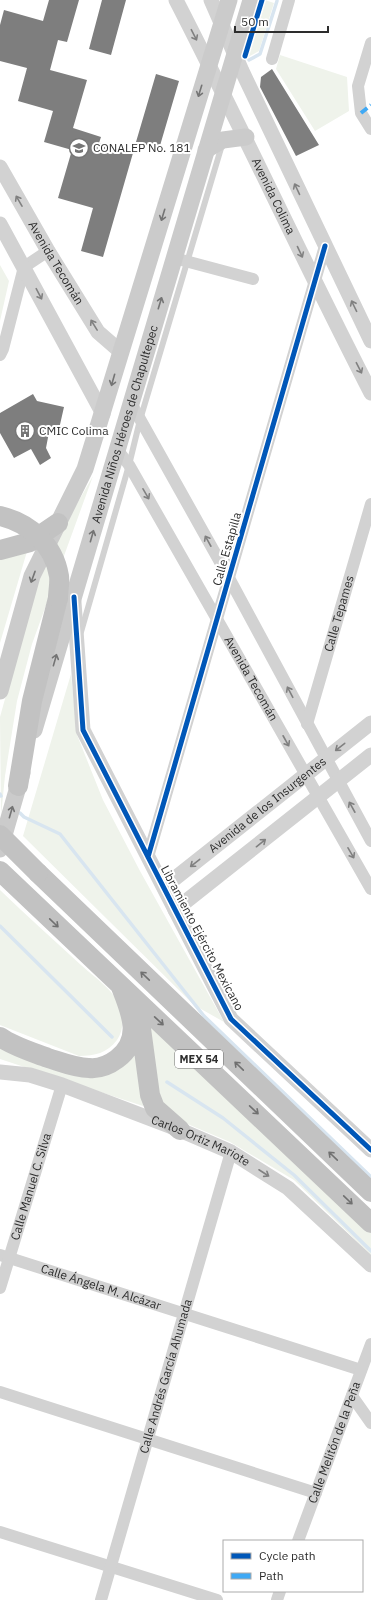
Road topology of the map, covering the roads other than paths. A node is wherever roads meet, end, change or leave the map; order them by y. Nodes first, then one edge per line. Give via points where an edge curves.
1 (176, 0) edge
2 (211, 0) edge
3 (228, 0) edge
4 (251, 0) edge
5 (289, 0) edge
6 (221, 25) junction
7 (371, 43) edge
8 (234, 54) junction
9 (272, 59) dead end
10 (209, 63) junction
11 (223, 91) junction
12 (371, 129) edge
13 (246, 137) junction
14 (223, 140) junction
15 (206, 150) junction
16 (0, 167) edge
17 (0, 224) edge
18 (325, 246) junction
19 (48, 251) junction
20 (181, 260) junction
21 (24, 267) junction
22 (253, 278) dead end
23 (314, 282) junction
24 (371, 341) edge
25 (121, 352) junction
26 (0, 355) edge
27 (371, 393) edge
28 (131, 403) junction
29 (104, 414) junction
30 (140, 420) junction
31 (117, 449) junction
32 (129, 465) junction
33 (371, 504) edge
34 (0, 516) edge
35 (58, 523) junction
36 (0, 550) edge
37 (229, 578) junction
38 (66, 598) junction
39 (217, 619) junction
40 (77, 647) junction
41 (0, 691) edge
42 (371, 723) edge
43 (307, 724) junction
44 (371, 756) edge
45 (326, 758) junction
46 (305, 775) junction
47 (338, 781) junction
48 (18, 786) joint
49 (319, 797) junction
50 (231, 834) junction
51 (0, 835) edge
52 (371, 841) edge
53 (0, 849) edge
54 (148, 857) junction
55 (244, 857) junction
56 (0, 871) edge
57 (164, 887) junction
58 (371, 889) edge
59 (175, 910) junction
60 (119, 984) junction
61 (138, 1001) junction
62 (0, 1037) edge
63 (0, 1072) edge
64 (62, 1085) junction
65 (180, 1130) junction
66 (371, 1150) edge
67 (231, 1152) junction
68 (371, 1192) edge
69 (371, 1223) edge
70 (5, 1257) edge
71 (371, 1266) edge
72 (0, 1288) edge
73 (184, 1314) junction
74 (371, 1344) edge
75 (361, 1370) junction
76 (0, 1392) edge
77 (352, 1396) junction
78 (371, 1423) edge
79 (147, 1440) junction
80 (316, 1493) junction
81 (0, 1532) edge
82 (298, 1540) edge
83 (110, 1566) junction
84 (101, 1600) edge
85 (217, 1600) edge

1 -> 10 street, Avenida Colima
2 - 6 street, Avenida Colima
3 - 6 main road, Avenida Niños Héroes de Chapultepec
4 - 8 main road, Avenida Niños Héroes de Chapultepec
5 - 9 street
6 - 8 street, Avenida Colima
6 - 10 main road, Avenida Niños Héroes de Chapultepec
7 - 12 street via 358,86 361,113
8 - 11 main road, Avenida Niños Héroes de Chapultepec
18 -> 8 street, Avenida Colima
10 - 11 street, Avenida Colima
10 -> 25 main road, Avenida Niños Héroes de Chapultepec
11 - 13 street, Avenida Colima
11 - 15 main road, Avenida Niños Héroes de Chapultepec
13 - 14 main road
13 -> 23 street, Avenida Colima
14 - 15 main road
14 - 20 lane
15 - 20 main road, Avenida Niños Héroes de Chapultepec
19 -> 16 street, Avenida Tecomán
17 - 21 street
18 - 23 street, Calle Estapilla
24 -> 18 street, Avenida Colima
19 - 21 street
25 -> 19 street, Avenida Tecomán via 98,332
20 - 22 street
28 -> 20 main road, Avenida Niños Héroes de Chapultepec
20 - 30 lane
21 - 26 street
21 -> 29 street
23 -> 27 street, Avenida Colima
23 - 37 street, Calle Estapilla
25 -> 29 main road, Avenida Niños Héroes de Chapultepec
28 - 30 street
28 - 31 main road, Avenida Niños Héroes de Chapultepec
29 - 35 main road, Avenida Niños Héroes de Chapultepec via 85,469
30 - 32 lane
37 -> 30 street
31 - 32 street, Avenida Tecomán
38 -> 31 main road, Avenida Niños Héroes de Chapultepec
32 -> 39 street, Avenida Tecomán
32 - 40 lane
33 - 43 street, Calle Tepames
34 - 38 highway, bridge via 14,519 38,534 52,554
35 - 36 highway via 30,542
35 -> 41 main road, Avenida Niños Héroes de Chapultepec via 32,576
37 - 39 street, Calle Estapilla
43 -> 37 street
38 - 40 street, Libramiento Ejército Mexicano
48 -> 38 highway via 32,701
39 -> 46 street, Avenida Tecomán
39 - 54 street, Calle Estapilla
40 - 54 street, Libramiento Ejército Mexicano via 83,730
42 -> 45 street, Avenida de los Insurgentes
43 - 45 street
44 - 47 street
45 - 46 street, Avenida de los Insurgentes
45 - 47 street
46 - 49 street, Avenida Tecomán
46 - 50 street, Avenida de los Insurgentes
47 - 49 street
52 -> 47 street
53 -> 48 main road
55 -> 49 street
49 -> 58 street, Avenida Tecomán
50 - 55 street
50 -> 57 street, Avenida de los Insurgentes
68 -> 51 highway, MEX 54, bridge
54 - 57 street, Libramiento Ejército Mexicano
55 - 59 street
56 -> 60 highway, MEX 54
57 - 59 street, Libramiento Ejército Mexicano
59 - 66 street, Libramiento Ejército Mexicano via 231,1018
60 - 61 highway, MEX 54
60 - 62 highway via 130,1008 133,1028 129,1047 112,1063 102,1067 73,1066 33,1053
61 - 65 highway via 150,1095 155,1108
61 -> 69 highway, MEX 54
63 - 64 street, Carlos Ortiz Mariote via 30,1075
64 - 65 street, Carlos Ortiz Mariote
64 - 70 street, Calle Manuel C. Silva
65 - 67 street, Carlos Ortiz Mariote
67 -> 71 street, Carlos Ortiz Mariote via 288,1188
67 - 73 street, Calle Andrés García Ahumada
70 - 72 street, Calle Manuel C. Silva
70 - 73 street, Calle Ángela M. Alcázar
73 - 75 street, Calle Ángela M. Alcázar
73 - 79 street, Calle Andrés García Ahumada
74 - 75 street, Calle Melitón de la Peña
75 - 77 street, Calle Melitón de la Peña
76 - 79 street
77 - 78 street
77 - 80 street, Calle Melitón de la Peña
79 - 80 street
79 - 83 street, Calle Andrés García Ahumada
80 - 82 street, Calle Melitón de la Peña
81 - 83 street
83 - 84 street, Calle Andrés García Ahumada
83 - 85 street

